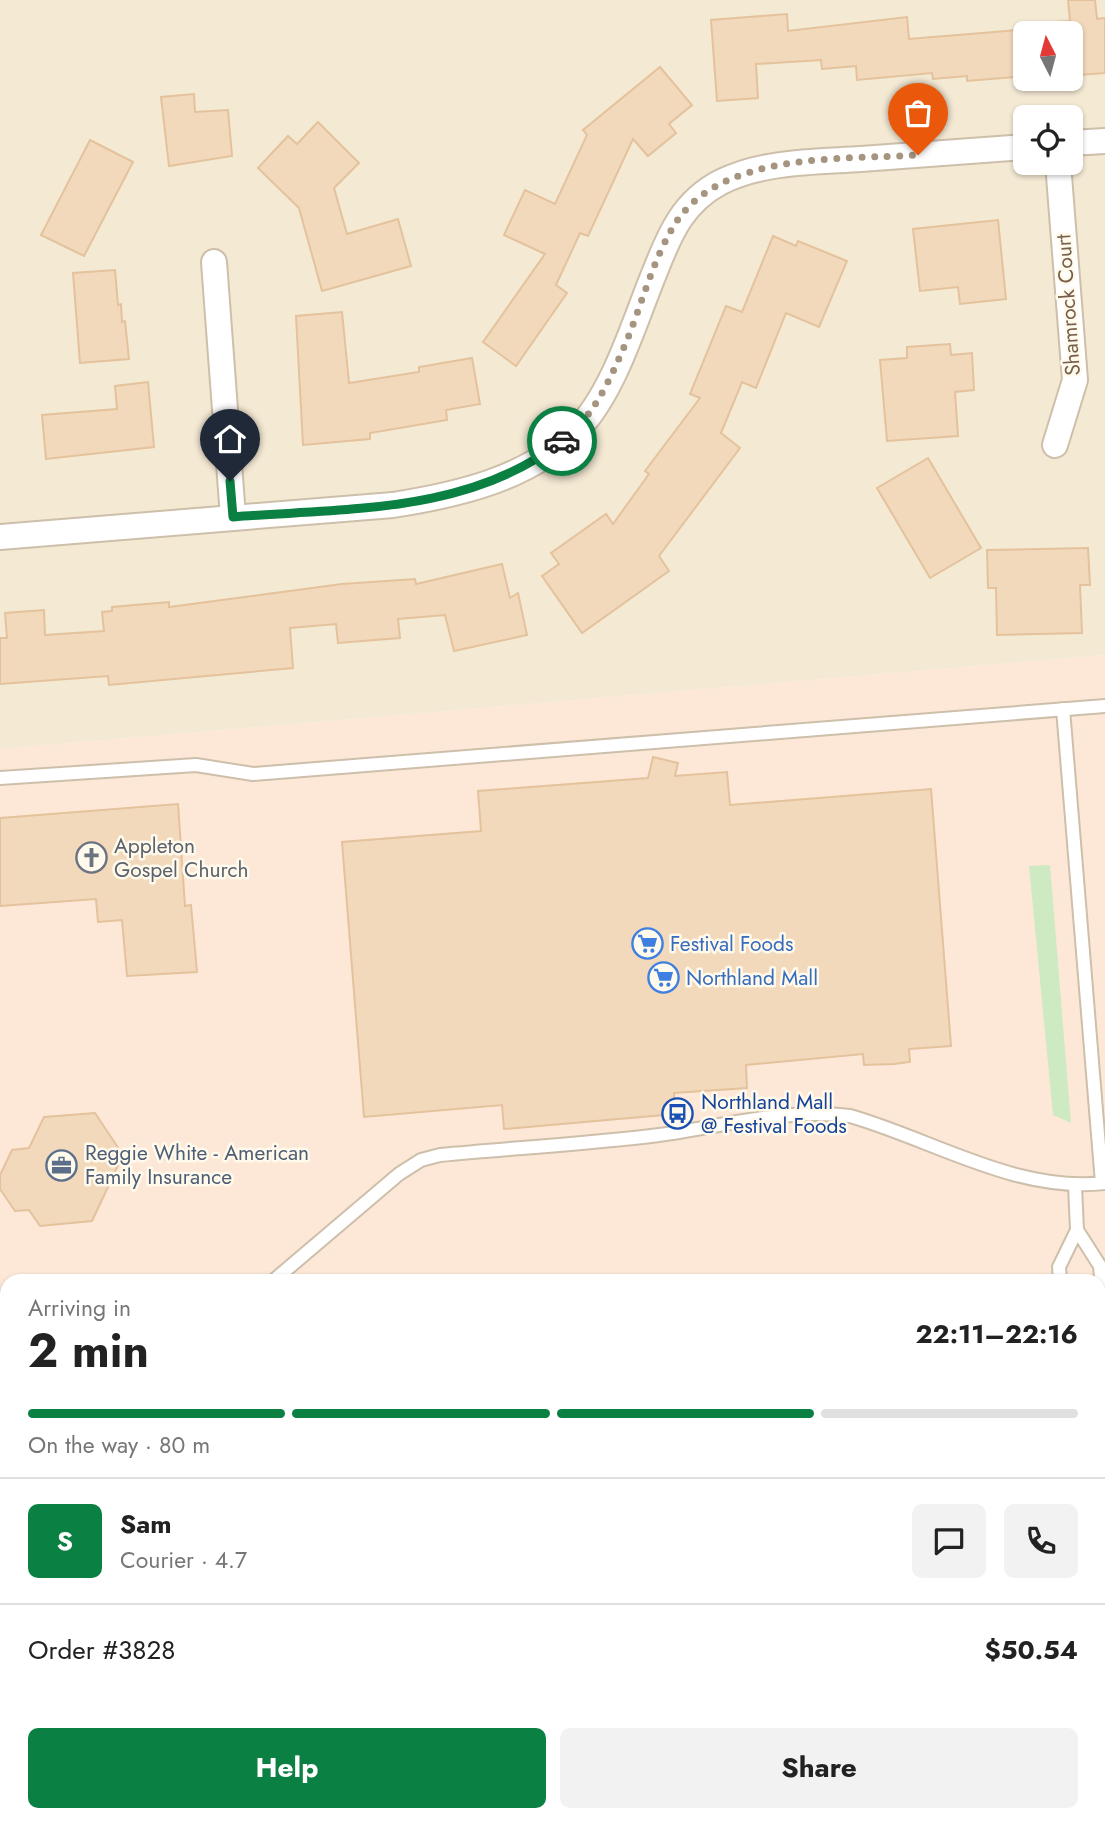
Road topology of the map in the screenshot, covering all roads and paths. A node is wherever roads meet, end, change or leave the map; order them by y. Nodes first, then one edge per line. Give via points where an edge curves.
1 (1105, 141) edge
2 (1083, 143) edge
3 (1013, 148) edge
4 (1059, 175) edge
5 (214, 262) dead end
6 (1055, 445) dead end
7 (233, 517) junction
8 (0, 537) edge
9 (1105, 706) edge
10 (1063, 709) junction
11 (0, 778) edge
12 (1103, 1183) edge
13 (1075, 1186) junction
14 (1077, 1230) junction
15 (281, 1274) edge
16 (1060, 1274) edge
17 (1100, 1274) edge

1 - 2 street
3 - 7 street via 771,167 721,182 699,196 672,228 610,381 577,430 545,454 492,482 444,497
4 - 6 street, Shamrock Court via 1075,380
5 - 7 street
7 - 8 street
9 - 10 lane
10 - 11 lane via 253,774 196,765
10 - 12 lane
12 - 13 lane
13 - 14 lane
13 - 15 lane via 1028,1180 850,1116 822,1112 743,1119 661,1135 421,1160
14 - 16 lane
14 - 17 lane via 1100,1266

